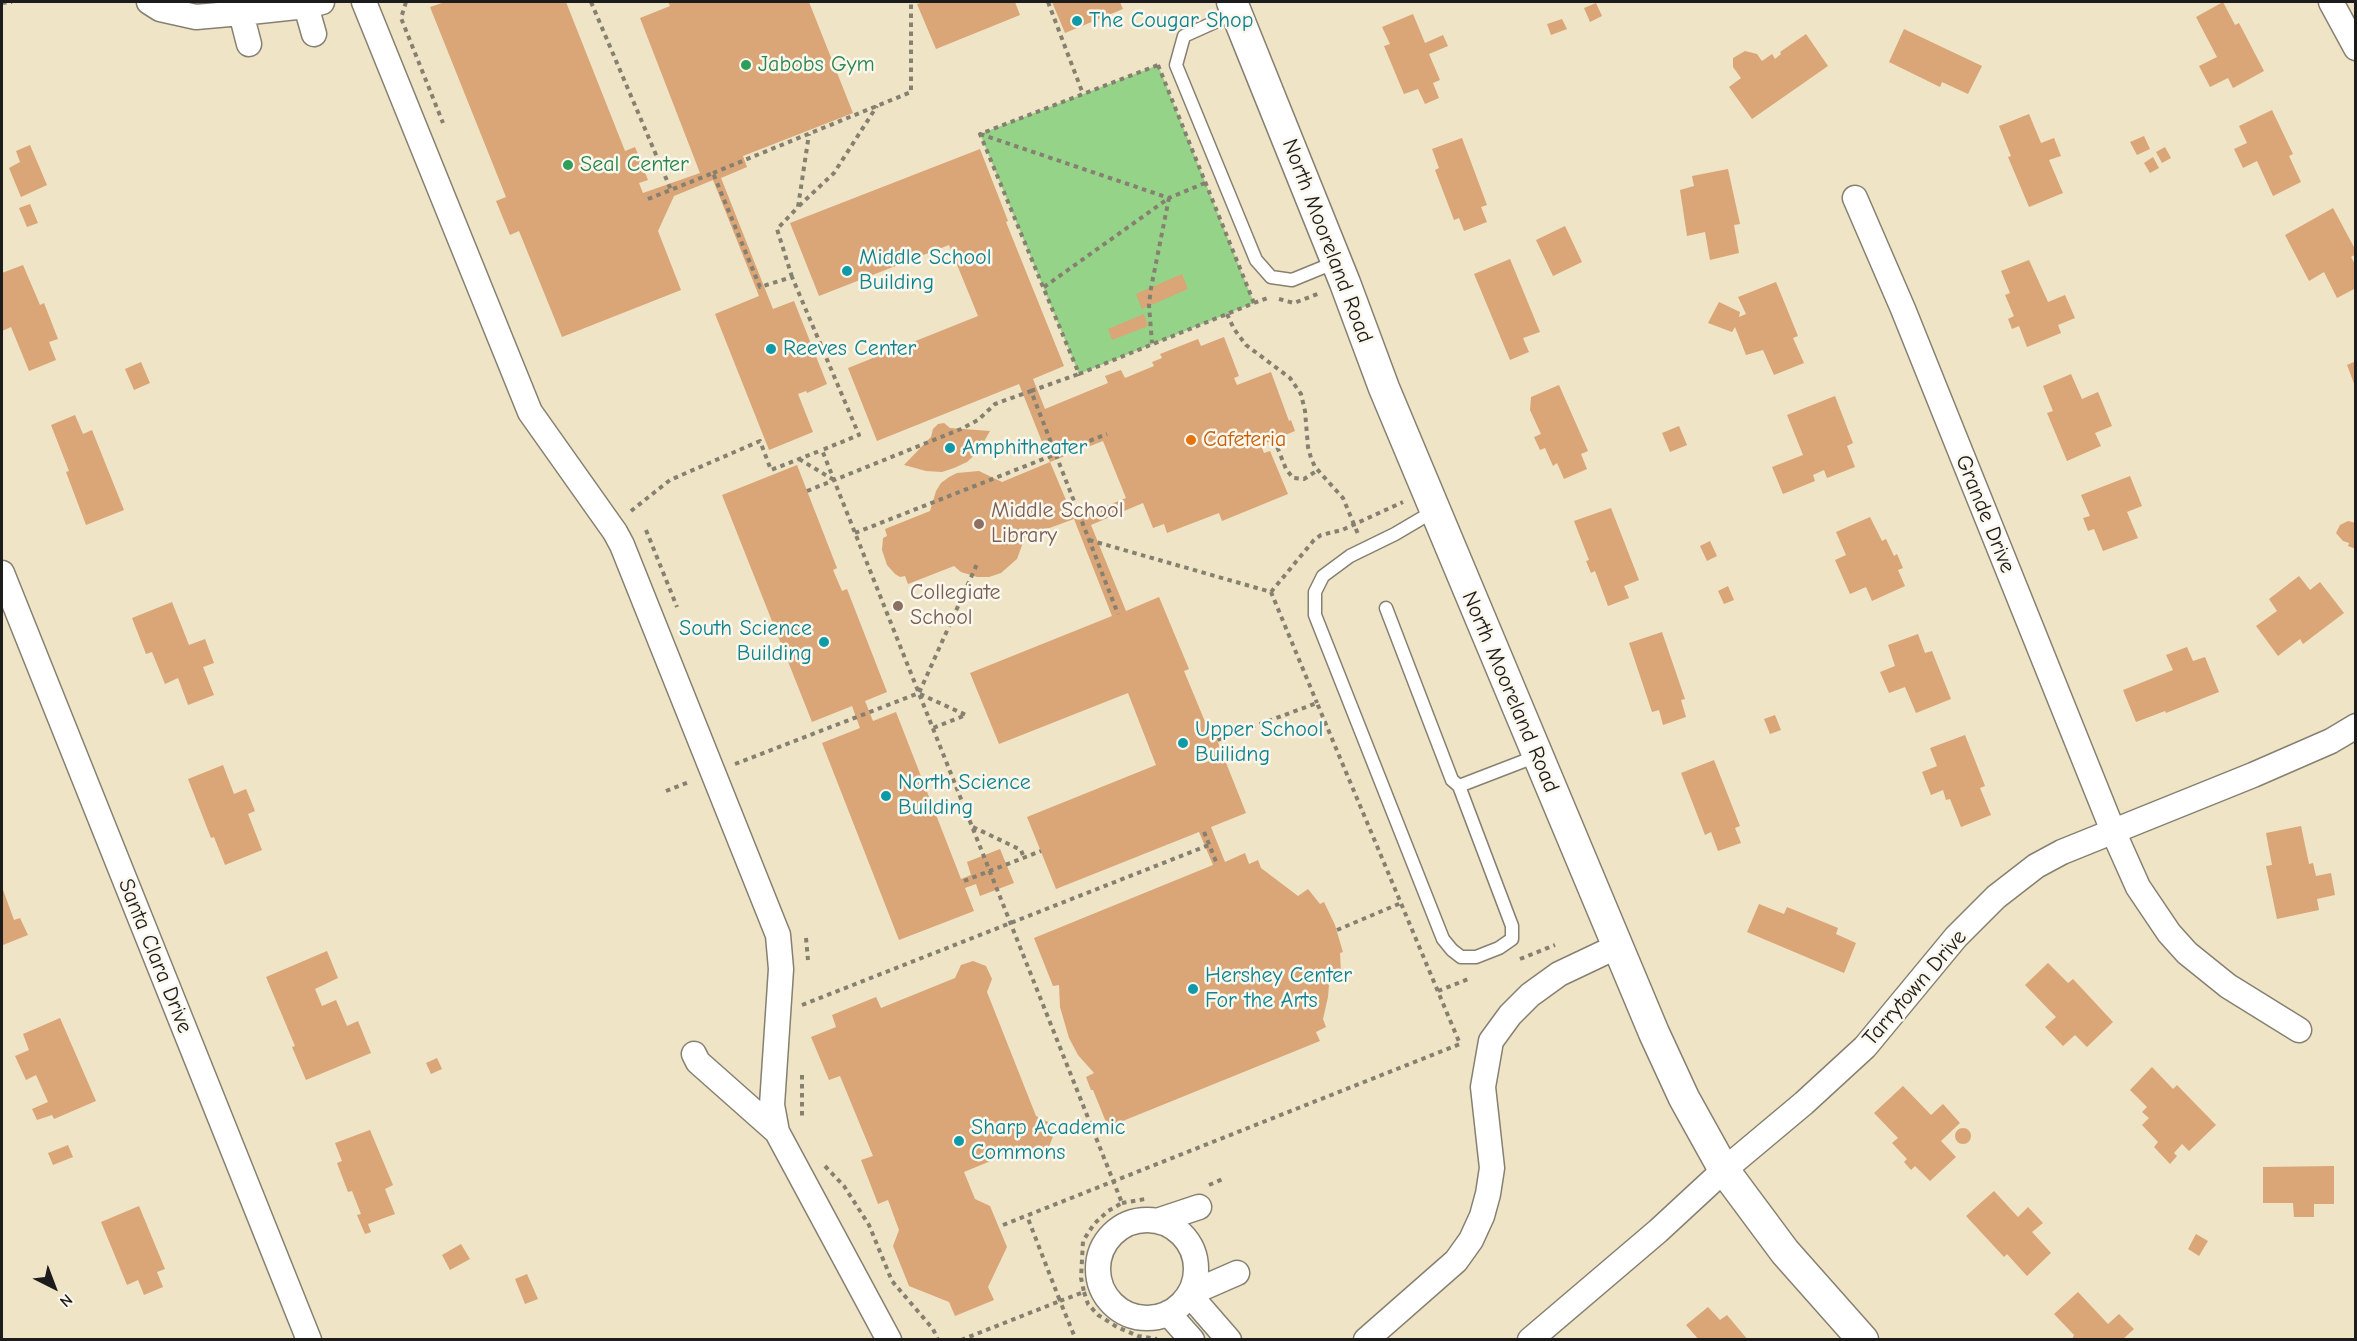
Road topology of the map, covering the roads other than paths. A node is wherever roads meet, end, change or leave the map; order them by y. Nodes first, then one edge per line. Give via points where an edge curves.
1 (149, 2) edge
2 (364, 2) edge
3 (2331, 2) edge
4 (314, 4) edge
5 (1234, 7) edge
6 (241, 13) junction
7 (314, 34) dead end
8 (249, 44) dead end
9 (2355, 48) edge
10 (1855, 198) dead end
11 (1336, 261) junction
12 (1423, 503) junction
13 (2, 573) edge
14 (1386, 608) dead end
15 (2355, 726) edge
16 (1537, 756) junction
17 (1459, 786) junction
18 (2113, 831) junction
19 (1616, 946) junction
20 (2299, 1030) dead end
21 (694, 1054) dead end
22 (777, 1132) junction
23 (1724, 1170) junction
24 (1199, 1207) dead end
25 (1157, 1221) junction
26 (1237, 1273) dead end
27 (1189, 1294) junction
28 (1168, 1313) junction
29 (308, 1339) edge
30 (889, 1340) edge
31 (1192, 1340) edge
32 (1229, 1340) edge
33 (1366, 1340) edge
34 (1530, 1340) edge
35 (1863, 1340) edge

1 - 6 street via 160,9 195,17
2 - 22 street via 530,412 619,538 778,935 781,969 772,1105
3 - 9 street
4 - 6 street
4 - 7 street
5 - 11 street, North Mooreland Road
5 - 11 lane via 1184,36 1176,65 1256,260 1271,277 1292,280
6 - 8 street
10 - 18 street, Grande Drive
11 - 12 street, North Mooreland Road
12 - 16 street, North Mooreland Road
12 - 17 lane via 1395,534 1350,556 1323,576 1315,592 1315,615 1443,939 1461,957 1476,957 1512,939 1512,926
13 - 29 street, Santa Clara Drive
14 - 17 lane via 1452,780
15 - 18 street, Tarrytown Drive via 2263,771
16 - 17 lane
16 - 19 street, North Mooreland Road
18 - 20 street, Grande Drive via 2148,903 2187,953 2228,986
18 - 23 street, Tarrytown Drive via 2036,866 1996,897 1956,937 1865,1047
19 - 23 street, North Mooreland Road via 1684,1098
19 - 33 street via 1559,974 1530,995 1491,1041 1483,1087 1491,1168 1482,1216 1456,1261
21 - 22 street via 698,1062
22 - 30 street
23 - 34 street, Tarrytown Drive
23 - 35 street, North Mooreland Road via 1785,1252
24 - 25 street
25 - 27 street via 1178,1231 1192,1249 1195,1280
25 - 28 street via 1143,1220 1117,1231 1100,1254 1098,1268 1106,1296 1127,1314 1141,1318
26 - 27 street
27 - 28 street
27 - 32 street
28 - 31 street

